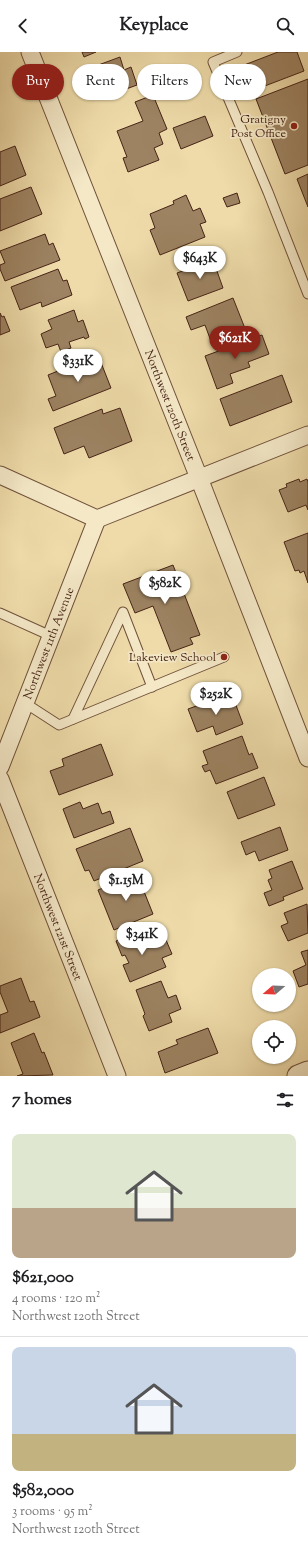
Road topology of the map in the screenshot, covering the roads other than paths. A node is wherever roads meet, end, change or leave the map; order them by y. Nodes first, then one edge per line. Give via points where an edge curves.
1 (30, 52) edge
2 (237, 52) edge
3 (308, 294) edge
4 (308, 435) edge
5 (0, 475) edge
6 (199, 478) junction
7 (97, 519) junction
8 (0, 613) edge
9 (51, 636) junction
10 (224, 657) dead end
11 (152, 687) junction
12 (25, 703) junction
13 (73, 719) junction
14 (308, 758) edge
15 (0, 767) edge
16 (0, 779) edge
17 (308, 1072) edge
18 (117, 1076) edge
19 (298, 1076) edge

1 - 6 street, Northwest 120th Street
2 - 3 lane via 212,62 268,192
4 - 6 street
5 - 7 street
6 - 7 street
6 - 14 street, Northwest 120th Street
7 - 9 street, Northwest 11th Avenue
8 - 9 lane
9 - 12 street, Northwest 11th Avenue
10 - 11 lane
11 - 13 lane
11 - 13 lane via 122,612
12 - 13 lane via 58,725
12 - 15 street, Northwest 11th Avenue
16 - 18 street, Northwest 121st Street
17 - 19 street

